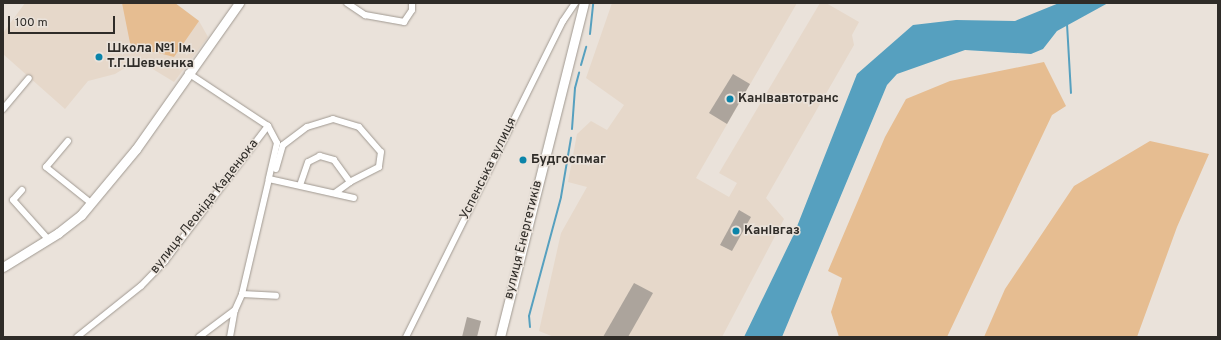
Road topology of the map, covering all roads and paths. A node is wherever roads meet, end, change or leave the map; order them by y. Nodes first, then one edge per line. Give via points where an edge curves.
1 (238, 3) edge
2 (347, 3) edge
3 (412, 3) edge
4 (575, 3) edge
5 (584, 3) edge
6 (188, 73) junction
7 (29, 78) dead end
8 (3, 109) edge
9 (268, 126) junction
10 (68, 141) dead end
11 (276, 169) dead end
12 (269, 179) junction
13 (350, 182) junction
14 (300, 185) junction
15 (22, 190) dead end
16 (335, 193) junction
17 (354, 198) dead end
18 (91, 202) junction
19 (48, 240) junction
20 (3, 267) edge
21 (242, 294) junction
22 (276, 296) dead end
23 (235, 310) junction
24 (77, 337) edge
25 (199, 337) edge
26 (230, 337) edge
27 (406, 337) edge
28 (500, 337) edge

1 - 6 street
2 - 3 street via 365,15 404,22 412,10
4 - 27 street, Успенська вулиця via 563,21
5 - 28 street, вулиця Енергетиків
6 - 9 street
6 - 18 street via 136,149
7 - 8 street
9 - 12 street, вулиця Леоніда Каденюка via 277,143
9 - 24 street, вулиця Леоніда Каденюка via 165,261 141,286
10 - 18 street via 46,167
11 - 13 street via 283,144 306,127 333,119 359,127 381,152 379,167
12 - 14 street
12 - 21 street, вулиця Леоніда Каденюка
13 - 14 street via 334,160 320,156 308,162
13 - 16 street
14 - 16 street
15 - 19 street via 13,200
16 - 17 street
18 - 19 street via 81,215
19 - 20 street
21 - 22 street
21 - 23 street, вулиця Леоніда Каденюка
23 - 25 street, вулиця Леоніда Каденюка
23 - 26 street, вулиця Леоніда Каденюка

